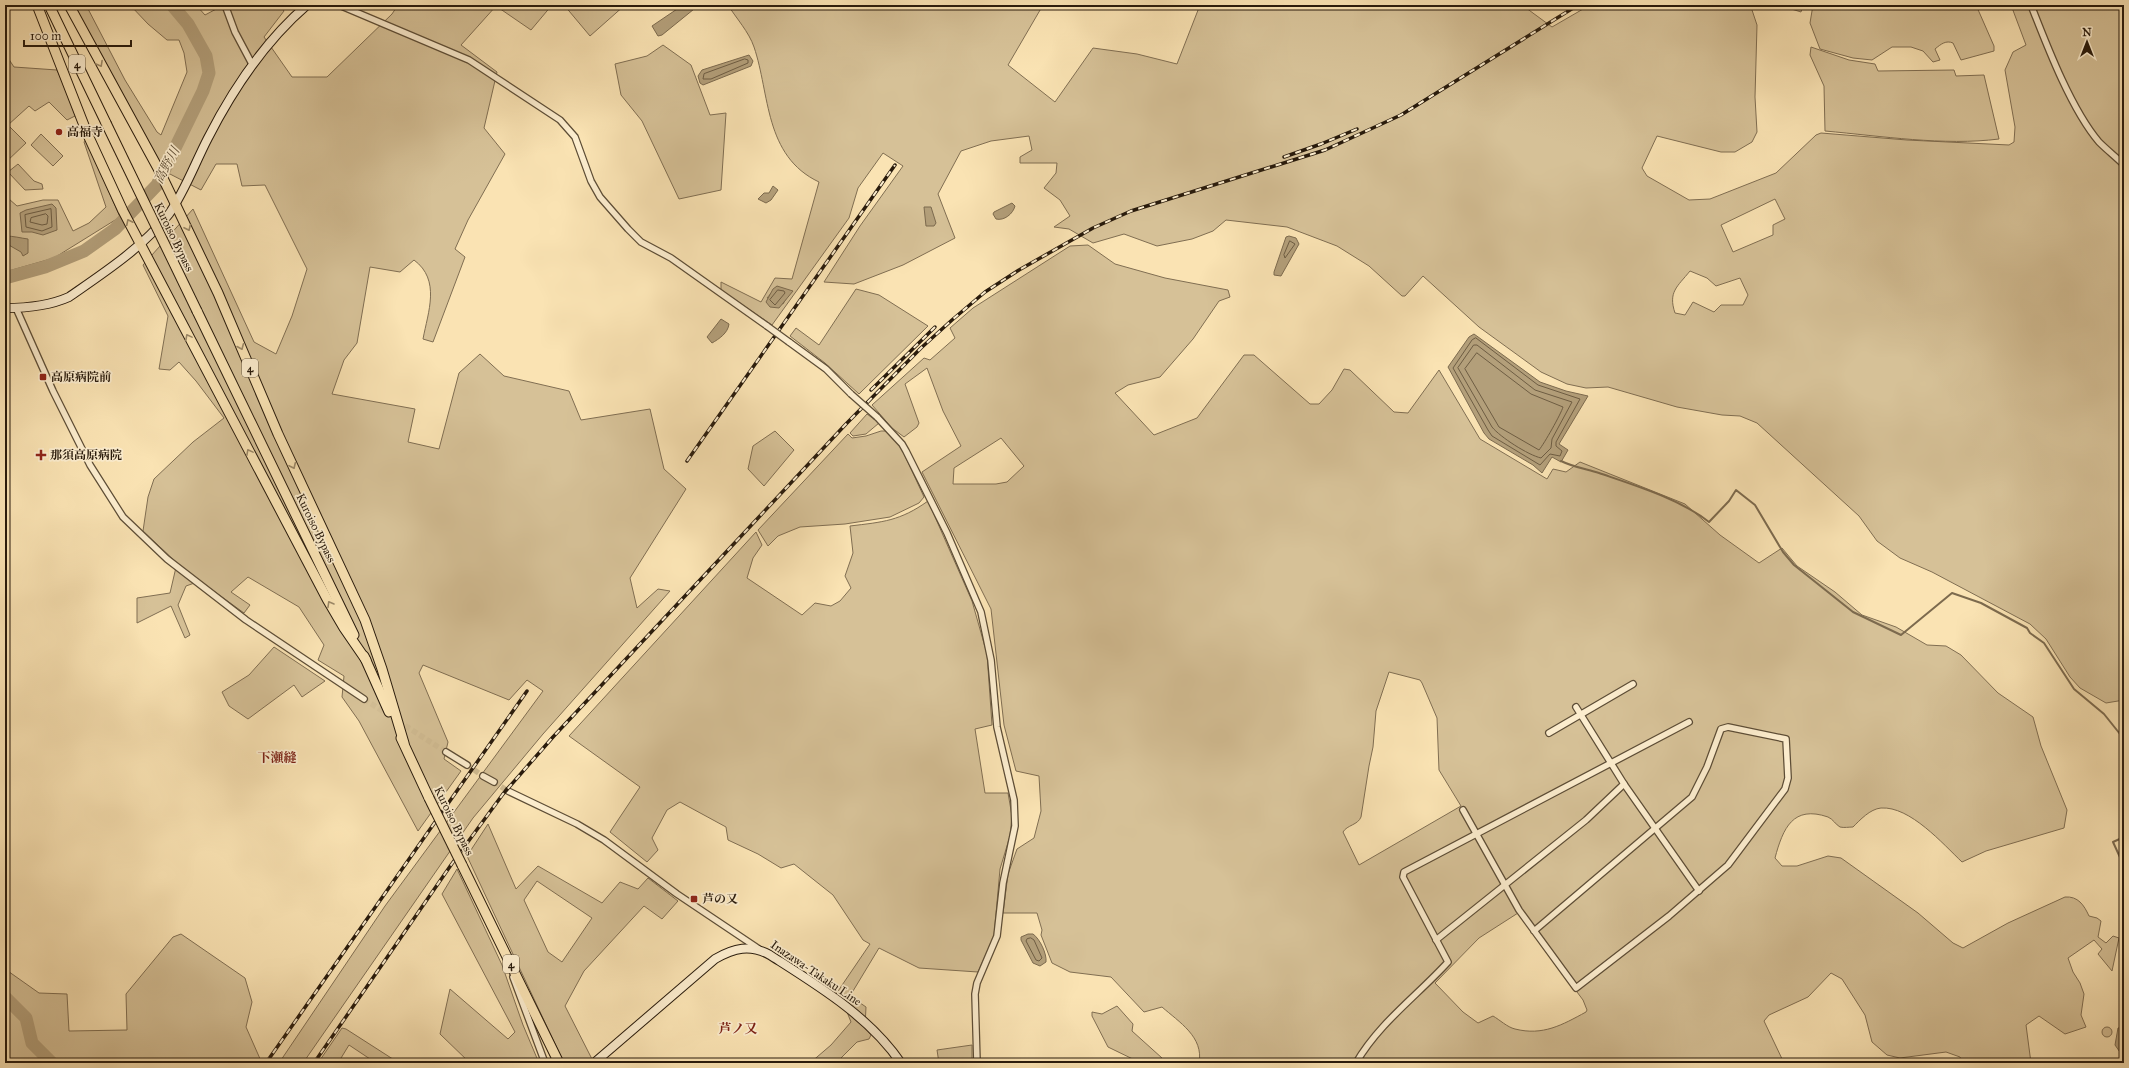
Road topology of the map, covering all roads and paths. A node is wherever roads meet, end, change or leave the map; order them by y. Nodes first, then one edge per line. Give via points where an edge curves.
1 (37, 5) edge
2 (49, 5) edge
3 (69, 5) edge
4 (225, 5) edge
5 (307, 5) edge
6 (339, 5) edge
7 (2031, 5) edge
8 (252, 64) junction
9 (2124, 165) edge
10 (176, 203) junction
11 (140, 245) junction
12 (5, 308) edge
13 (16, 308) junction
14 (366, 660) junction
15 (1633, 684) dead end
16 (364, 699) tunnel mouth
17 (1576, 707) dead end
18 (1581, 714) junction
19 (1689, 722) dead end
20 (1549, 733) dead end
21 (404, 743) junction
22 (446, 752) tunnel mouth
23 (1611, 762) junction
24 (467, 765) tunnel mouth
25 (483, 776) tunnel mouth
26 (494, 782) tunnel mouth
27 (1624, 784) junction
28 (508, 791) tunnel mouth
29 (1462, 810) dead end
30 (1655, 829) junction
31 (1476, 834) junction
32 (1505, 885) junction
33 (1699, 891) junction
34 (1534, 931) junction
35 (1436, 940) junction
36 (759, 949) junction
37 (506, 955) junction
38 (545, 1063) edge
39 (559, 1063) edge
40 (594, 1063) edge
41 (901, 1063) edge
42 (977, 1063) edge
43 (1356, 1063) edge

11 -> 1 highway, 4 via 87,133
2 - 14 highway, Kuroiso Bypass / 4, bridge
3 -> 10 highway, 4
4 - 8 street via 235,32
5 - 8 main road via 275,36
6 - 42 street, bridge via 469,60 560,120 574,137 600,197 641,242 670,258 826,369 902,444 947,533 981,612 991,660 997,726 1014,800 1015,826 1003,882 997,936 977,983 975,994
7 - 9 street via 2062,77 2088,127
8 - 10 main road via 217,121
10 - 11 main road
10 -> 21 highway, 4 via 218,292 281,441 365,620
11 - 13 main road via 69,297 46,305
14 -> 11 highway, 4 via 326,599
12 - 13 main road
13 - 16 street via 83,451 123,517 158,552 246,620
14 - 21 highway, Kuroiso Bypass / 4
15 - 18 street
17 - 18 street
18 - 20 street
18 - 23 street
19 - 23 street
21 - 37 highway, Kuroiso Bypass / 4, bridge
22 - 24 street
23 - 27 street
23 - 31 street
25 - 26 street
27 - 30 street
27 - 32 street via 1586,820
28 - 36 street via 599,837
29 - 31 street
30 - 33 street
30 - 33 street via 1692,797 1707,767 1721,729 1728,727 1786,739 1788,778 1785,790 1728,865
30 - 34 street
31 - 32 street
31 - 35 street via 1404,872 1403,877
32 - 34 street
32 - 35 street
33 - 34 street via 1576,988
35 - 43 street via 1448,962 1378,1030
36 - 40 main road, Inazawa-Takaku Line via 737,949 715,959
36 - 41 main road, Inazawa-Takaku Line via 854,1012 875,1031
37 - 38 street
37 - 39 highway, Kuroiso Bypass / 4

